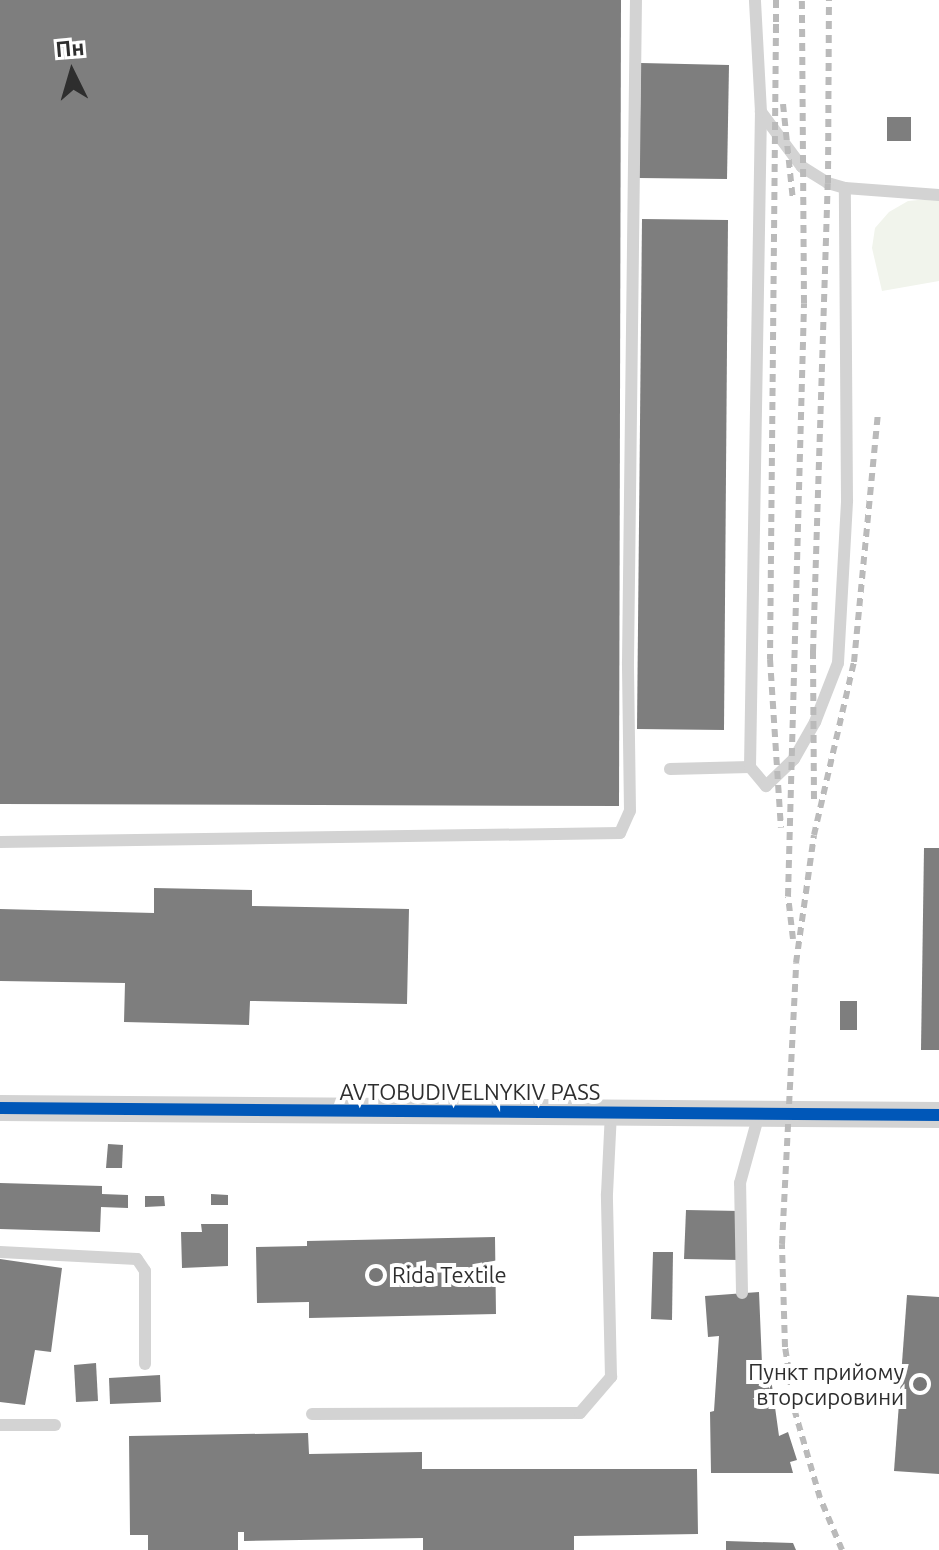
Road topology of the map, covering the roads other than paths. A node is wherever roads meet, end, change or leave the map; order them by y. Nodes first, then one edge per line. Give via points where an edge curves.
1 (636, 0) edge
2 (755, 0) edge
3 (761, 112) junction
4 (845, 188) junction
5 (939, 195) edge
6 (750, 767) junction
7 (670, 769) dead end
8 (0, 842) edge
9 (0, 1108) edge
10 (611, 1113) junction
11 (759, 1114) junction
12 (939, 1115) edge
13 (0, 1252) edge
14 (742, 1293) dead end
15 (145, 1364) dead end
16 (312, 1414) dead end
17 (0, 1425) edge
18 (55, 1425) dead end

1 - 8 lane via 630,811 620,833
2 - 3 lane
3 - 4 lane via 802,167
3 - 6 lane
4 - 5 lane
4 - 6 lane via 847,500 838,663 794,759 766,786
6 - 7 lane
9 - 10 street, AVTOBUDIVELNYKIV PASS
10 - 11 street, AVTOBUDIVELNYKIV PASS
10 - 16 lane via 611,1377 580,1413
11 - 12 street, AVTOBUDIVELNYKIV PASS
11 - 14 lane via 740,1183
13 - 15 lane via 137,1259 145,1271
17 - 18 lane

